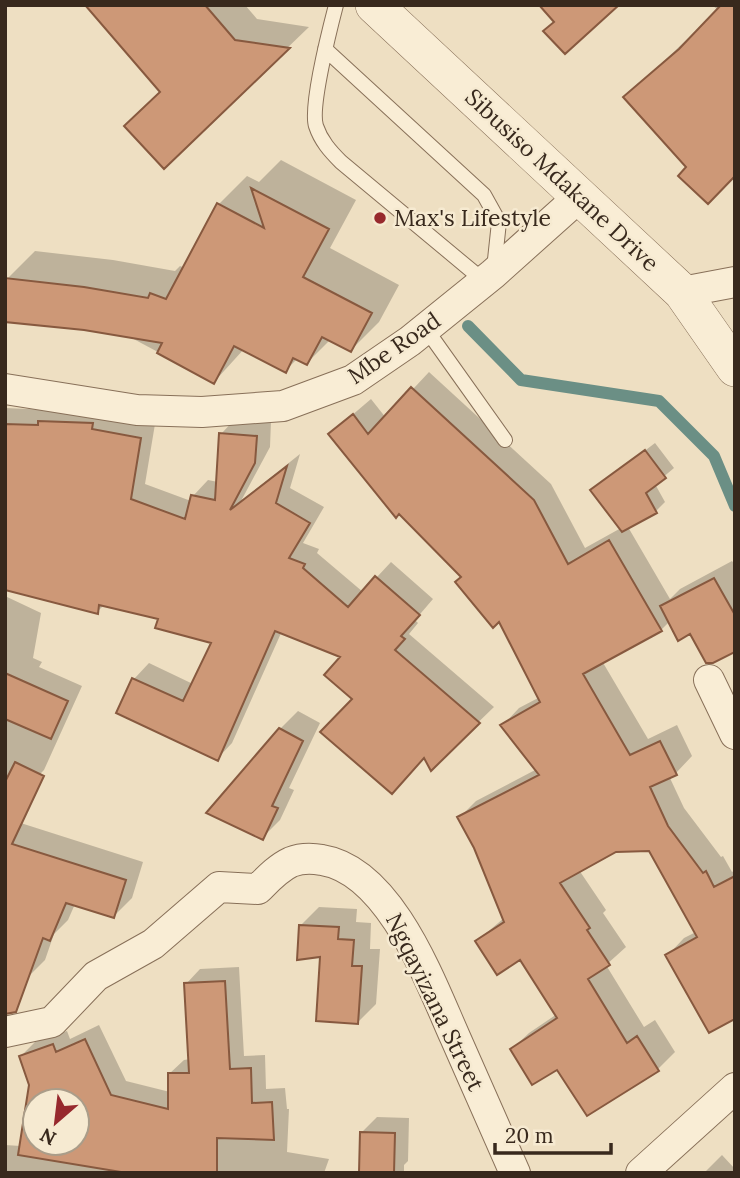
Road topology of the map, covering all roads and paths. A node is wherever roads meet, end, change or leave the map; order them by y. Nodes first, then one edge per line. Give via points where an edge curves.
1 (336, 5) edge
2 (374, 5) edge
3 (325, 49) junction
4 (579, 197) junction
5 (489, 277) junction
6 (735, 282) edge
7 (682, 292) junction
8 (426, 329) junction
9 (735, 368) edge
10 (5, 389) edge
11 (505, 440) dead end
12 (709, 680) dead end
13 (735, 734) edge
14 (5, 1032) edge
15 (735, 1088) edge
16 (515, 1173) edge
17 (641, 1173) edge

1 - 3 lane
2 - 4 street, Sibusiso Mdakane Drive
3 - 5 lane via 484,195 499,222
3 - 5 lane via 315,122 323,143
4 - 5 street, Mbe Road
4 - 7 street, Sibusiso Mdakane Drive
5 - 8 street, Mbe Road
6 - 7 street
7 - 9 street, Sibusiso Mdakane Drive
8 - 10 street, Mbe Road via 353,380 283,406 202,412 137,410
8 - 11 lane
12 - 13 street
14 - 16 street, Ngqayizana Street via 52,1023 96,976 153,944 219,887 258,889 292,862 329,861 363,880 390,907 429,980
15 - 17 street

